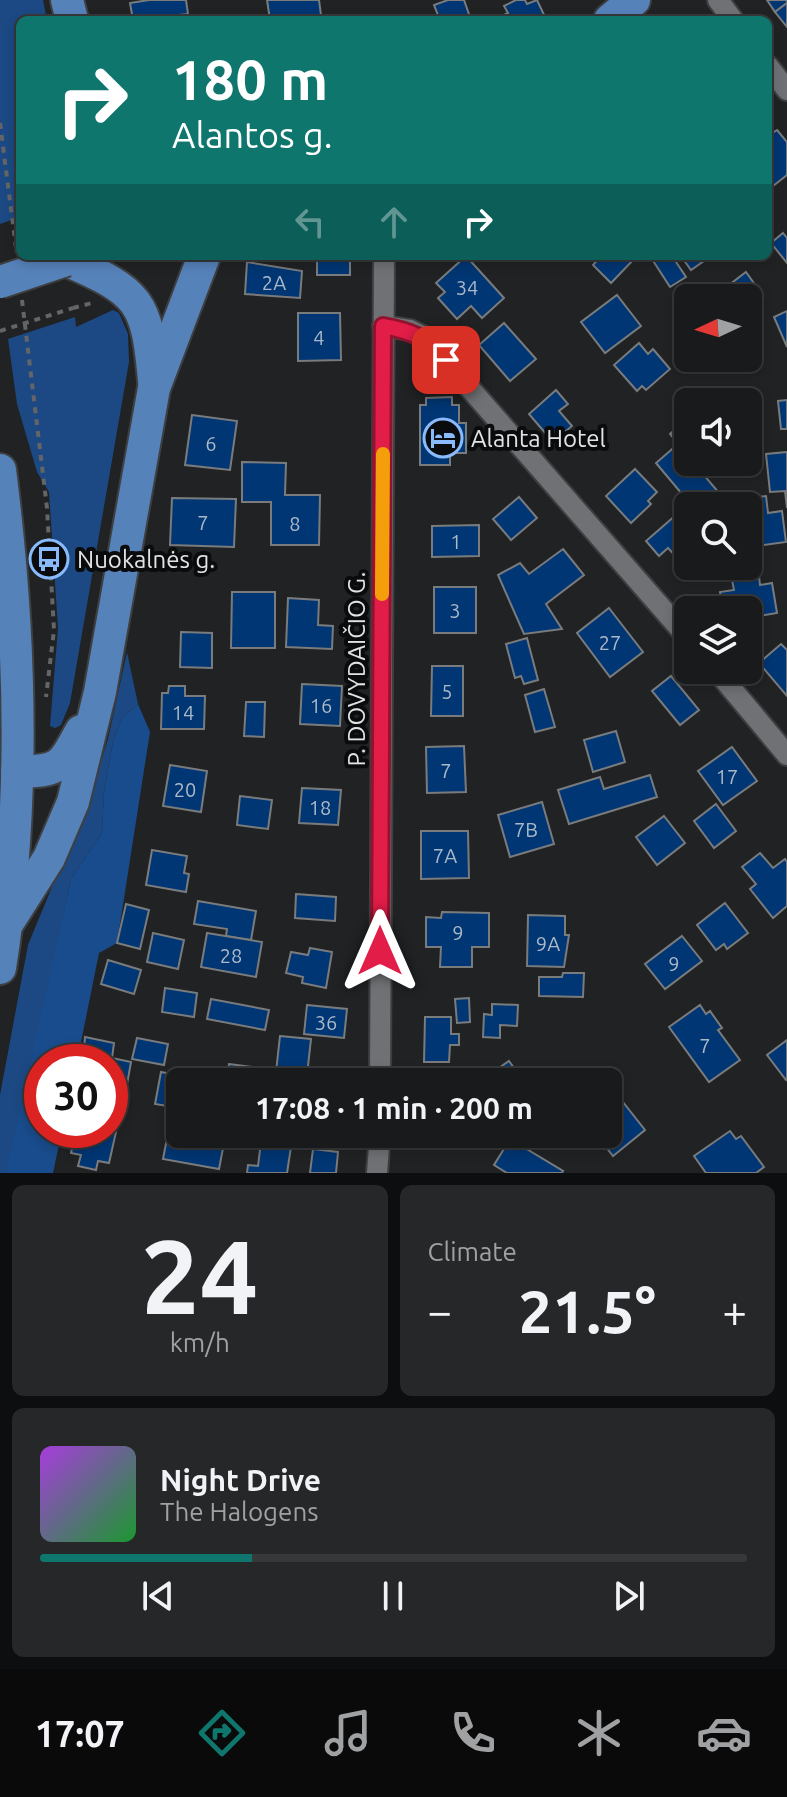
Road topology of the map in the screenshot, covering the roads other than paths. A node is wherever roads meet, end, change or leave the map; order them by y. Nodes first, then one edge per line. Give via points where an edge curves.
1 (634, 0) edge
2 (615, 16) edge
3 (772, 71) edge
4 (787, 90) edge
5 (66, 260) edge
6 (75, 260) edge
7 (202, 260) edge
8 (384, 260) edge
9 (0, 282) edge
10 (383, 326) junction
11 (154, 388) junction
12 (0, 470) edge
13 (674, 622) edge
14 (728, 684) edge
15 (100, 692) junction
16 (787, 755) edge
17 (17, 772) junction
18 (7, 924) junction
19 (0, 968) edge
20 (380, 1068) edge
21 (380, 1148) edge
22 (381, 1172) edge

1 - 2 main road
3 - 4 street
5 - 9 main road, bridge
6 - 11 main road via 131,293 143,312
7 - 11 main road
8 - 10 street, P. DOVYDAIČIO G.
10 - 13 street via 426,338
10 - 20 street, P. DOVYDAIČIO G.
11 - 15 main road
12 - 17 main road via 14,581
14 - 16 street
15 - 17 main road via 63,765 48,772
15 - 18 main road via 73,802 49,858
17 - 18 main road
18 - 19 main road
21 - 22 street

